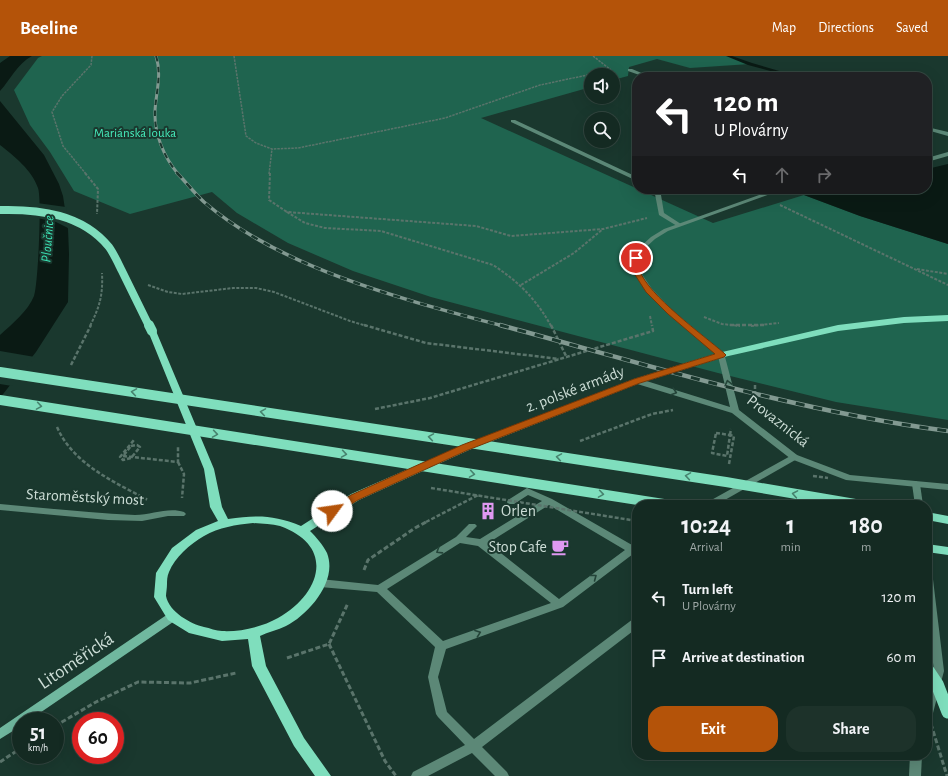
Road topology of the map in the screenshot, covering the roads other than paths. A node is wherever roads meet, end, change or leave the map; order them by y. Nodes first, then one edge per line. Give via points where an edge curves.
1 (630, 70) road end
2 (635, 72) edge
3 (513, 121) dead end
4 (932, 129) edge
5 (948, 134) edge
6 (948, 154) edge
7 (932, 159) edge
8 (632, 177) edge
9 (658, 194) edge
10 (768, 194) edge
11 (0, 210) edge
12 (680, 225) junction
13 (948, 318) edge
14 (722, 355) junction
15 (0, 372) edge
16 (637, 381) junction
17 (0, 400) edge
18 (735, 411) junction
19 (794, 457) junction
20 (916, 484) junction
21 (948, 487) edge
22 (549, 500) junction
23 (638, 500) edge
24 (718, 500) edge
25 (832, 500) edge
26 (918, 500) edge
27 (511, 502) dead end
28 (0, 507) edge
29 (181, 514) road end
30 (932, 517) edge
31 (948, 520) edge
32 (225, 523) junction
33 (472, 526) dead end
34 (302, 531) junction
35 (459, 539) junction
36 (481, 543) junction
37 (632, 546) edge
38 (632, 549) edge
39 (932, 549) edge
40 (948, 551) edge
41 (320, 584) junction
42 (380, 589) junction
43 (559, 604) junction
44 (932, 613) edge
45 (172, 618) junction
46 (632, 626) edge
47 (253, 633) junction
48 (441, 646) junction
49 (932, 676) edge
50 (932, 700) edge
51 (948, 712) edge
52 (0, 734) edge
53 (474, 746) junction
54 (916, 760) edge
55 (324, 776) edge
56 (417, 776) edge
57 (503, 776) edge
58 (915, 776) edge

1 - 2 street
3 - 8 street
4 - 5 street
6 - 7 street
9 - 12 street via 661,214
10 - 12 street
11 - 32 main road, bridge via 25,210 65,216 92,229 103,238 152,331 209,469 216,507
12 - 14 street via 652,238 642,248 636,258 636,270 649,290 671,312
13 - 14 main road, 2. polské armády via 838,328
14 - 16 main road, 2. polské armády
18 -> 14 street, Provaznická
25 -> 15 main road, bridge
16 -> 18 street
16 - 34 main road, 2. polské armády via 465,448 355,498
17 -> 23 main road, bridge
18 - 19 street, Provaznická
19 - 20 street, Provaznická via 849,478
19 - 24 street
20 - 21 street, Provaznická
20 - 26 street
22 - 27 street via 528,491
22 - 36 street
22 - 37 street
28 - 29 street, Staroměstský most via 108,517 142,518 168,513
30 - 31 main road
32 - 34 main road via 253,519 280,522
32 - 45 main road via 200,533 176,551 162,573 160,596
33 - 35 street
34 - 41 main road via 313,541 321,554 323,568
35 - 36 street
35 -> 42 street
36 - 43 street
43 -> 38 street
39 - 40 main road
41 - 42 street
41 - 47 main road via 306,604 282,622
42 - 48 street
48 -> 43 street
44 - 50 street via 939,671
45 - 47 main road via 194,630 222,636
45 - 52 main road, Litoměřická
46 - 53 street
47 - 55 main road via 259,666 299,742
48 - 53 street via 433,676 442,714
49 - 51 main road, bridge
53 - 56 street
53 - 57 street
54 - 58 street

